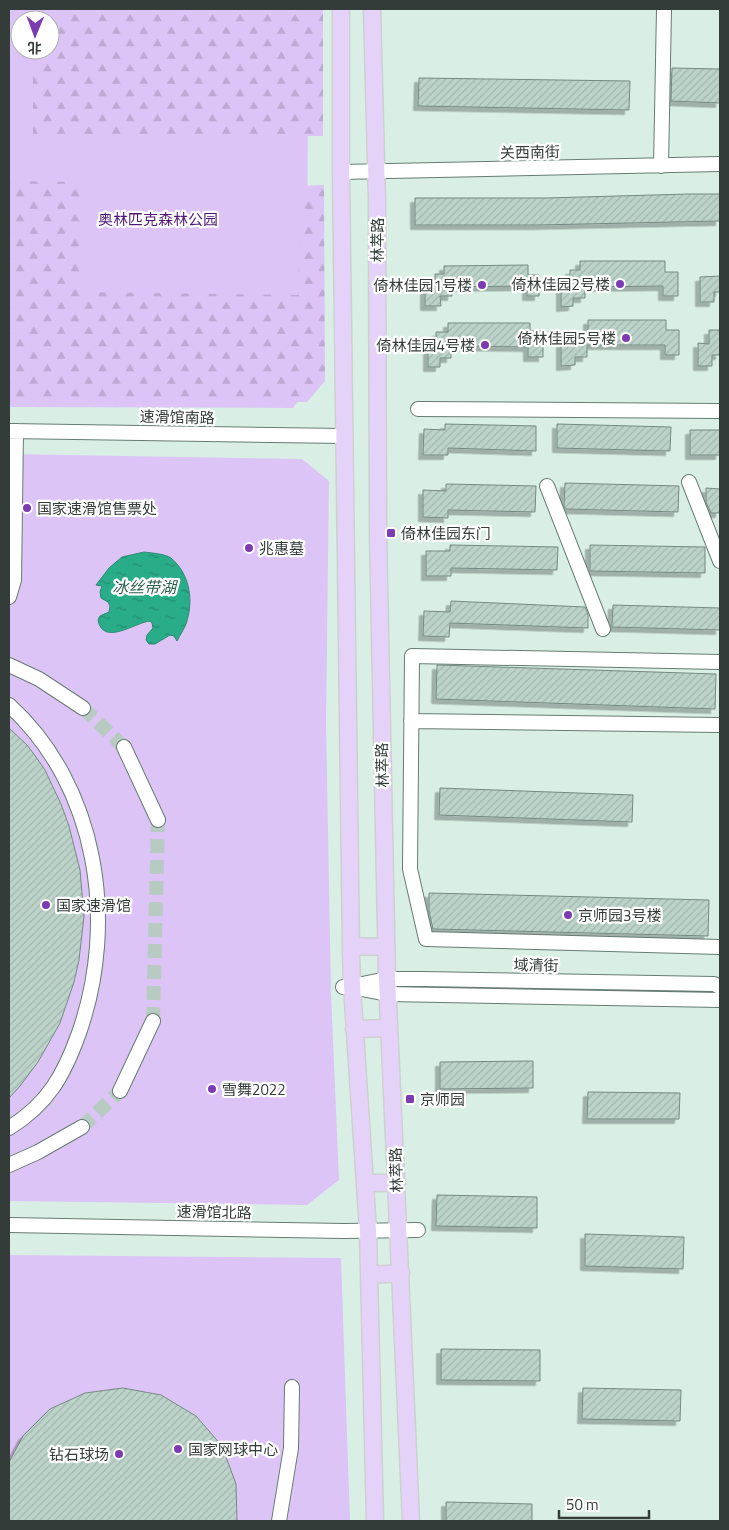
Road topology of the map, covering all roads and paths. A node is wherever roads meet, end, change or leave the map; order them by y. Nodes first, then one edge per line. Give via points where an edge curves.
1 (341, 9) edge
2 (372, 9) edge
3 (664, 9) edge
4 (720, 164) edge
5 (661, 166) junction
6 (375, 171) junction
7 (341, 172) junction
8 (418, 409) dead end
9 (720, 411) edge
10 (12, 431) edge
11 (344, 436) junction
12 (689, 482) dead end
13 (547, 486) dead end
14 (720, 561) edge
15 (9, 597) edge
16 (603, 629) dead end
17 (720, 662) edge
18 (9, 665) edge
19 (9, 704) edge
20 (83, 708) tunnel mouth
21 (411, 721) junction
22 (720, 725) edge
23 (124, 747) tunnel mouth
24 (158, 820) tunnel mouth
25 (351, 946) junction
26 (386, 947) junction
27 (720, 947) edge
28 (347, 986) junction
29 (387, 986) junction
30 (720, 987) edge
31 (720, 1000) edge
32 (153, 1020) tunnel mouth
33 (389, 1028) junction
34 (354, 1030) junction
35 (120, 1091) tunnel mouth
36 (82, 1126) tunnel mouth
37 (9, 1128) edge
38 (9, 1165) edge
39 (364, 1183) junction
40 (397, 1183) junction
41 (9, 1225) edge
42 (399, 1230) junction
43 (418, 1230) dead end
44 (368, 1231) junction
45 (400, 1273) junction
46 (369, 1275) junction
47 (292, 1387) dead end
48 (279, 1521) edge
49 (375, 1521) edge
50 (411, 1521) edge

1 - 7 main road
2 - 6 main road, 林萃路
3 - 5 street
4 - 5 street, 关西南街
5 - 6 street, 关西南街
6 - 7 street, 关西南街
6 - 26 main road, 林萃路
7 - 11 main road
8 - 9 street
10 - 11 street, 速滑馆南路
10 - 15 street via 14,580
11 - 25 main road
12 - 14 street
13 - 16 street
17 - 21 street via 412,656
18 - 20 street via 39,679
19 - 37 street via 46,746 77,803 92,858 98,922 90,996 70,1057 52,1090 28,1115
21 - 22 street
21 - 27 street via 410,869 426,938
23 - 24 street
25 - 26 main road
25 - 28 main road
26 - 29 main road, 林萃路
28 - 29 street, 域清街
28 - 34 main road
29 - 30 street, 域清街 via 422,979 714,984
29 - 31 street, 域清街
29 - 33 main road, 林萃路
32 - 35 street
33 - 34 main road
33 - 40 main road, 林萃路
34 - 39 main road
36 - 38 street
39 - 40 main road
39 - 44 main road
40 - 42 main road, 林萃路
41 - 44 street, 速滑馆北路
42 - 43 street, 速滑馆北路
42 - 44 street, 速滑馆北路
42 - 45 main road, 林萃路
44 - 46 main road
45 - 46 main road
45 - 50 main road, 林萃路
46 - 49 main road
47 - 48 street via 291,1448

